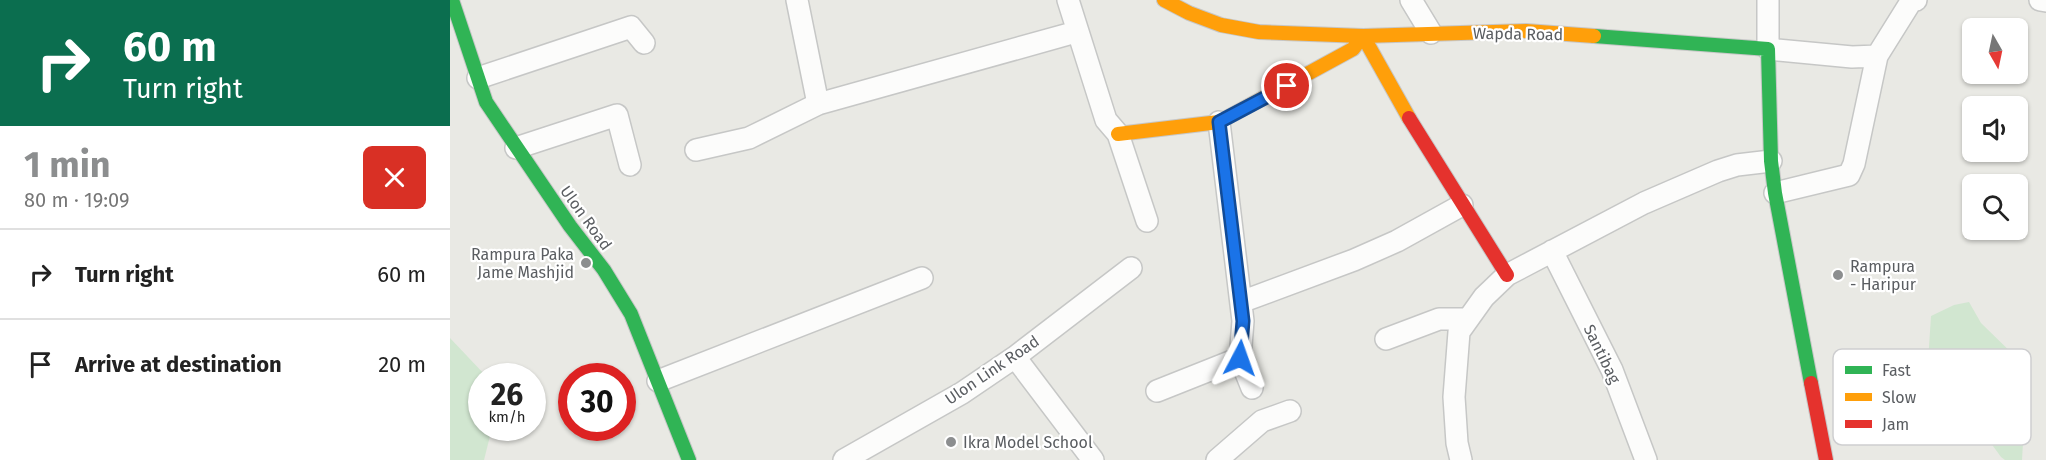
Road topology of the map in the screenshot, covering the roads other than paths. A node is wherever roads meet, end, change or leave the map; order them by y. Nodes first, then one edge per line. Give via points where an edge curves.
1 (452, 0) edge
2 (797, 0) edge
3 (1068, 0) edge
4 (1164, 0) edge
5 (1411, 0) edge
6 (1768, 0) edge
7 (1916, 0) edge
8 (2040, 0) edge
9 (2046, 1) edge
10 (1076, 32) junction
11 (1431, 33) junction
12 (1363, 36) junction
13 (644, 43) dead end
14 (1768, 50) junction
15 (1877, 56) junction
16 (478, 78) junction
17 (818, 104) junction
18 (1219, 122) junction
19 (1118, 134) junction
20 (516, 148) junction
21 (696, 150) dead end
22 (1771, 161) junction
23 (630, 165) dead end
24 (1775, 193) junction
25 (1462, 205) junction
26 (1147, 221) dead end
27 (1552, 251) junction
28 (1131, 268) dead end
29 (1507, 275) junction
30 (922, 278) dead end
31 (1241, 302) junction
32 (1467, 319) junction
33 (1386, 339) dead end
34 (1015, 357) junction
35 (1240, 358) junction
36 (658, 381) junction
37 (1252, 388) dead end
38 (1157, 391) dead end
39 (1290, 411) dead end
40 (689, 460) edge
41 (844, 460) edge
42 (1093, 460) edge
43 (1216, 460) edge
44 (1461, 460) edge
45 (1646, 460) edge
46 (1826, 460) edge

1 - 16 street, Ulon Road
2 - 17 street
3 - 10 street
4 - 12 street, Wapda Road via 1221,25 1259,32
5 - 11 street
6 - 14 street
7 - 15 street via 1912,0
8 - 9 street
10 - 17 street
10 - 19 street via 1106,120
11 - 12 street, Wapda Road
11 - 14 street, Wapda Road via 1526,32
12 - 18 street via 1353,49
12 - 25 street
13 - 16 street via 631,27
14 - 15 street, Wapda Road
14 - 22 street
15 - 24 street via 1849,175
16 - 20 street, Ulon Road via 486,102
17 - 21 street via 749,138
18 - 19 street
18 - 31 street
19 - 26 street
20 - 23 street via 616,115
20 - 36 street, Ulon Road via 631,314
22 - 24 street
22 - 27 street via 1718,171 1644,202
24 - 46 street
25 - 29 street
25 - 31 street via 1354,260
27 - 29 street
27 - 45 street, Santibag via 1612,370
28 - 34 street, Ulon Link Road
29 - 32 street
30 - 36 street
31 - 35 street
32 - 33 street via 1439,319
32 - 44 street via 1459,332 1454,397
34 - 41 street, Ulon Link Road via 962,393
34 - 42 street
35 - 37 street
35 - 38 street
36 - 40 street, Ulon Road
39 - 43 street via 1262,421

